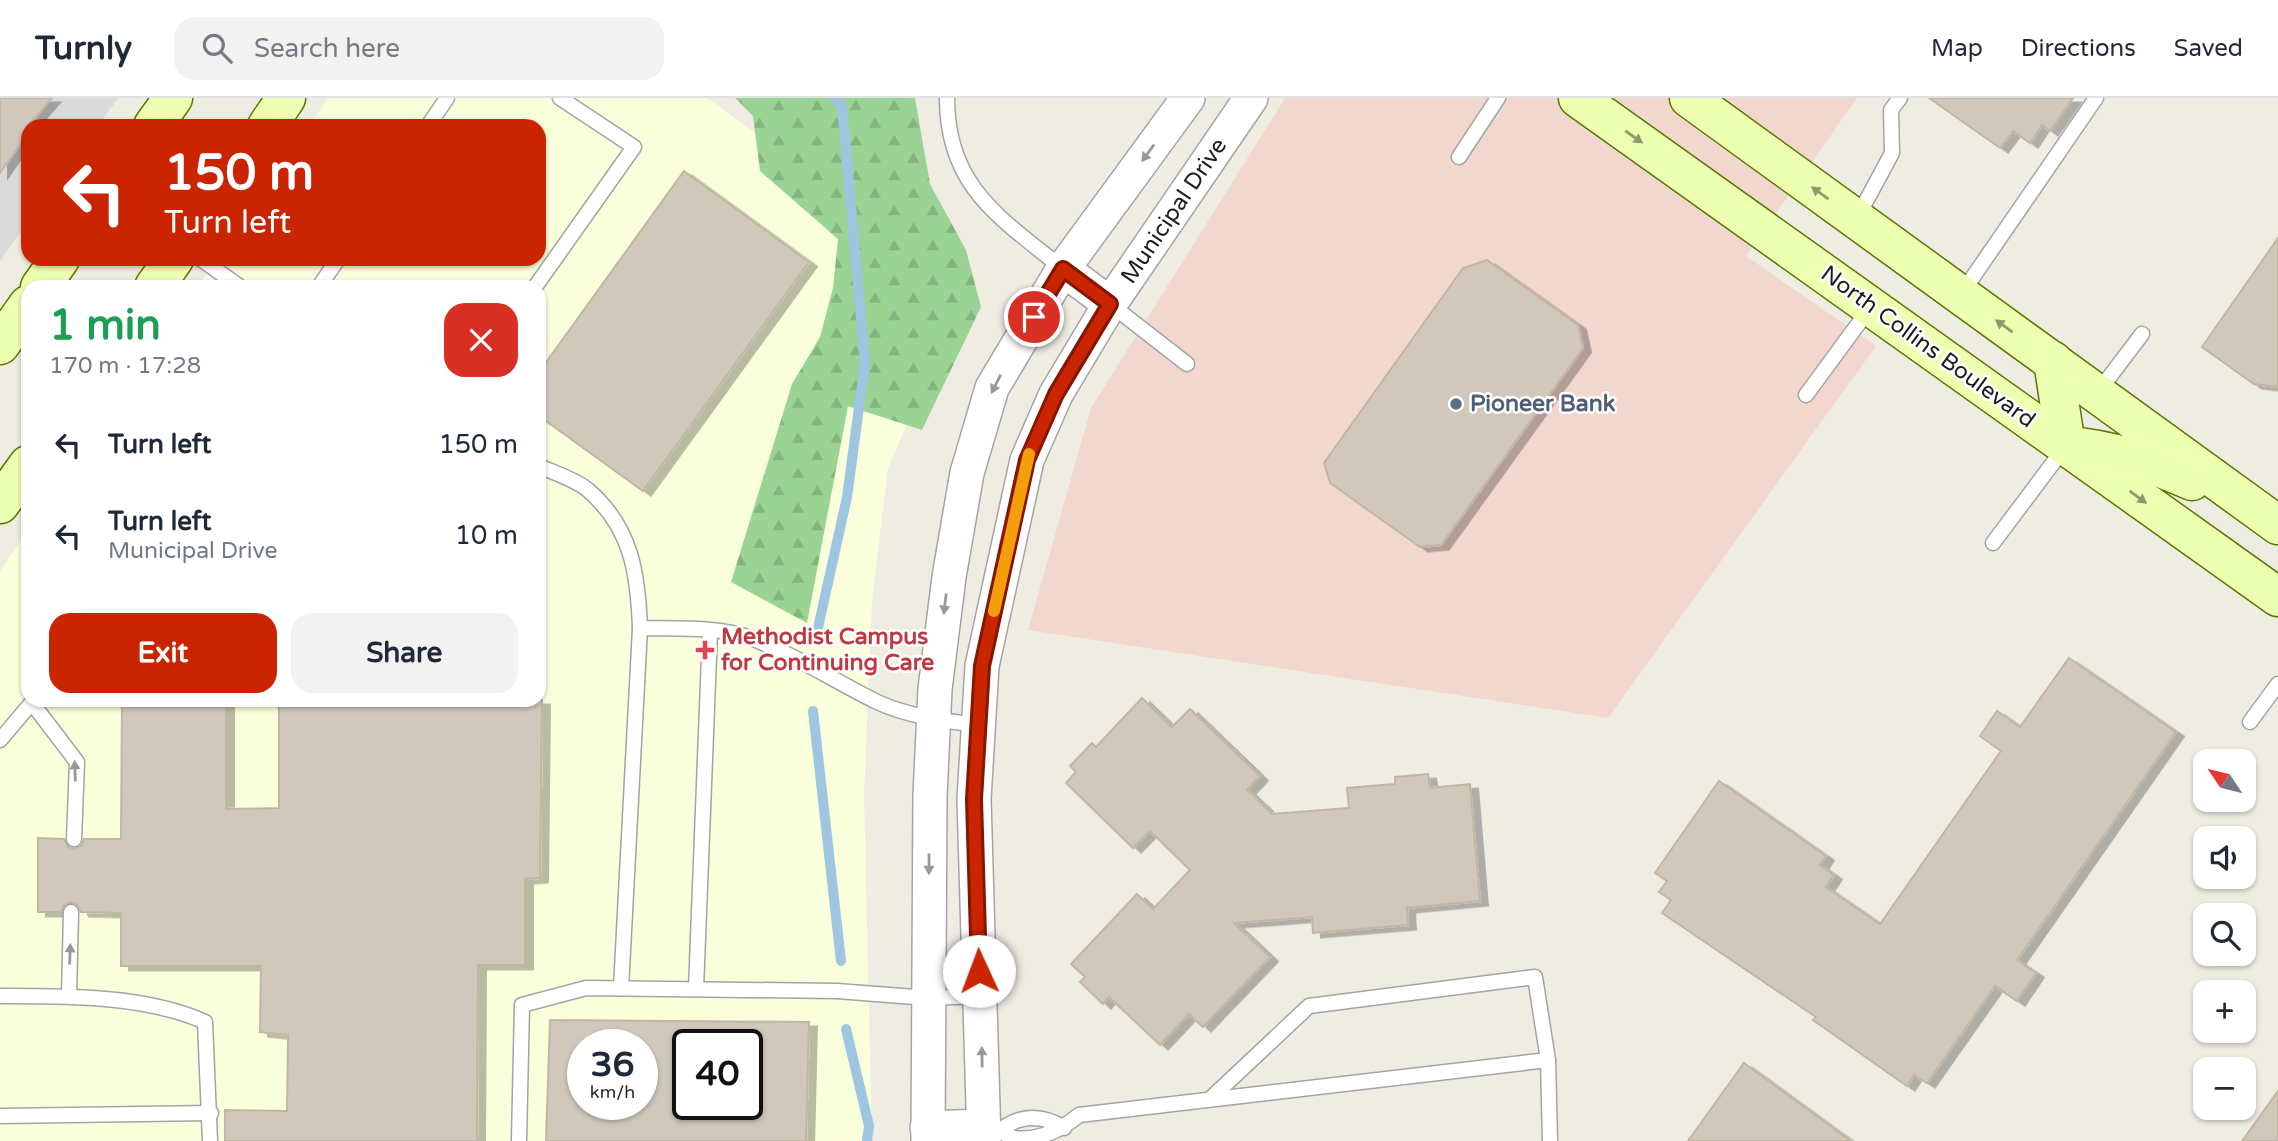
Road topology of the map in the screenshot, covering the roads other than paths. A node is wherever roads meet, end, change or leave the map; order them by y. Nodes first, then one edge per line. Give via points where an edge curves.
1 (173, 98) edge
2 (286, 98) edge
3 (447, 98) edge
4 (560, 98) edge
5 (947, 98) edge
6 (1188, 98) edge
7 (1251, 98) edge
8 (1498, 98) edge
9 (1578, 98) edge
10 (1689, 98) edge
11 (1900, 98) edge
12 (2096, 98) edge
13 (158, 119) edge
14 (272, 119) edge
15 (433, 119) edge
16 (1459, 157) dead end
17 (1856, 219) junction
18 (211, 266) edge
19 (1063, 269) junction
20 (230, 280) edge
21 (540, 280) edge
22 (1961, 295) junction
23 (1110, 304) junction
24 (1871, 306) junction
25 (21, 315) edge
26 (2142, 334) dead end
27 (0, 345) edge
28 (2053, 361) junction
29 (1187, 364) dead end
30 (2097, 393) junction
31 (1806, 395) dead end
32 (2066, 446) junction
33 (546, 469) edge
34 (21, 475) edge
35 (0, 504) edge
36 (2267, 516) edge
37 (1993, 543) dead end
38 (2278, 597) edge
39 (640, 628) junction
40 (710, 631) junction
41 (2278, 684) edge
42 (28, 707) edge
43 (37, 707) edge
44 (933, 719) junction
45 (2250, 723) dead end
46 (978, 725) junction
47 (0, 740) edge
48 (74, 839) dead end
49 (71, 912) dead end
50 (621, 988) junction
51 (696, 989) junction
52 (0, 996) edge
53 (69, 996) junction
54 (980, 996) junction
55 (928, 998) junction
56 (1548, 1060) junction
57 (1210, 1099) junction
58 (211, 1113) junction
59 (0, 1116) edge
60 (990, 1132) edge
61 (928, 1134) edge
62 (1064, 1134) edge
63 (210, 1141) edge
64 (519, 1141) edge
65 (1550, 1141) edge

1 - 13 main road
2 - 14 main road
3 - 15 lane
4 - 21 lane via 634,147
5 - 19 lane via 958,160 981,201
6 -> 19 street
7 - 23 street, Municipal Drive
8 - 16 lane
9 -> 24 main road, North Collins Boulevard
17 -> 10 main road
11 - 17 lane via 1891,110 1892,153
12 - 22 lane
17 - 22 main road
18 - 20 lane
19 - 23 street
19 -> 44 street via 992,388 967,473 949,577
28 -> 22 main road
23 - 29 lane
23 - 46 street, Municipal Drive via 1056,394 1027,460 982,666
24 - 31 lane
24 - 32 main road, North Collins Boulevard
25 - 27 main road
26 - 30 lane
28 - 30 main road
28 - 32 main road
30 - 36 main road
32 - 36 main road via 2139,458
32 - 37 lane
32 -> 38 main road, North Collins Boulevard
33 - 39 lane via 587,489 619,525 638,577
34 - 35 main road
39 - 40 lane
39 - 50 lane
40 - 44 lane via 748,637 811,664 877,702
40 - 51 lane
41 - 45 lane
42 - 47 lane
48 -> 43 lane via 76,762
44 - 46 lane
44 -> 55 street
46 - 54 street, Municipal Drive via 974,799
53 -> 49 lane
50 - 51 lane
50 - 64 lane via 586,988 522,1005
51 - 55 lane
52 - 53 lane
53 - 58 lane via 180,1010 205,1022
54 - 55 lane
60 -> 54 street, Municipal Drive
55 - 61 street
56 - 57 lane
56 - 57 lane via 1535,978 1309,1006
56 - 65 lane
57 - 62 lane via 1079,1115
58 - 59 lane
58 - 63 lane
60 - 61 street
60 - 62 lane via 1045,1139
60 - 62 lane via 1014,1119 1049,1118

